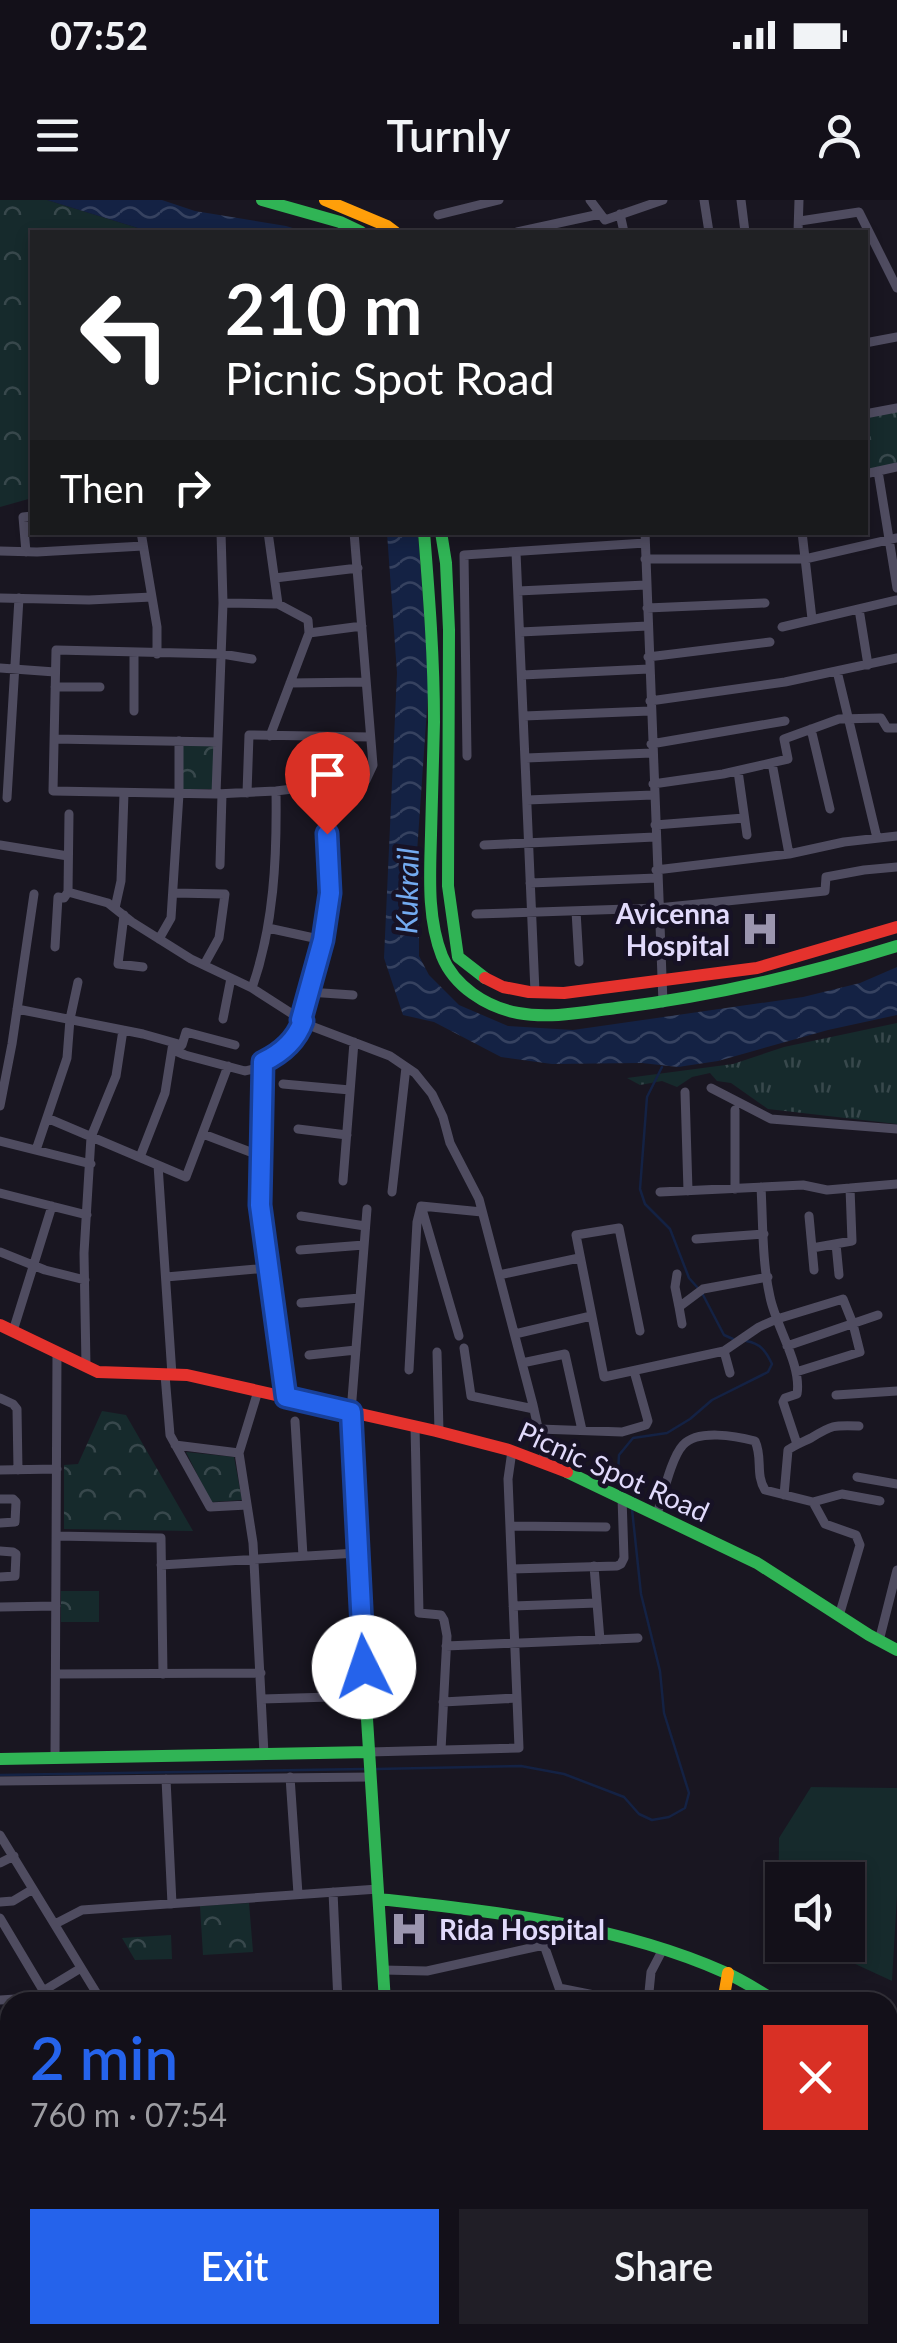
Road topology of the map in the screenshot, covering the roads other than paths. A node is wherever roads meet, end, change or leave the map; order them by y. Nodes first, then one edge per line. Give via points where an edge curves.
1 (262, 200) edge
2 (324, 200) edge
3 (499, 200) edge
4 (590, 200) edge
5 (663, 200) edge
6 (704, 200) edge
7 (742, 200) edge
8 (799, 200) edge
9 (858, 200) edge
10 (859, 212) junction
11 (600, 214) junction
12 (620, 214) junction
13 (438, 215) dead end
14 (799, 227) edge
15 (356, 230) edge
16 (392, 230) edge
17 (526, 230) edge
18 (624, 230) edge
19 (709, 230) edge
20 (745, 230) edge
21 (892, 266) edge
22 (897, 288) edge
23 (897, 337) edge
24 (868, 343) edge
25 (897, 408) edge
26 (868, 413) edge
27 (897, 467) edge
28 (878, 472) junction
29 (868, 474) edge
30 (30, 516) edge
31 (141, 535) edge
32 (221, 535) edge
33 (268, 535) edge
34 (354, 535) edge
35 (424, 535) edge
36 (441, 535) edge
37 (802, 535) edge
38 (645, 538) edge
39 (893, 539) edge
40 (143, 546) junction
41 (0, 550) edge
42 (26, 552) junction
43 (516, 552) junction
44 (646, 558) junction
45 (805, 560) junction
46 (358, 568) junction
47 (274, 578) junction
48 (646, 585) junction
49 (897, 588) edge
50 (518, 592) junction
51 (152, 597) junction
52 (0, 598) edge
53 (19, 598) junction
54 (897, 600) edge
55 (765, 603) dead end
56 (224, 604) junction
57 (278, 604) junction
58 (647, 608) junction
59 (858, 609) junction
60 (812, 619) junction
61 (362, 626) junction
62 (648, 626) junction
63 (782, 627) dead end
64 (308, 632) junction
65 (520, 632) junction
66 (770, 642) dead end
67 (134, 653) junction
68 (157, 654) junction
69 (222, 654) junction
70 (648, 657) junction
71 (897, 658) edge
72 (252, 659) dead end
73 (868, 664) junction
74 (0, 668) edge
75 (14, 669) junction
76 (649, 670) junction
77 (837, 671) junction
78 (55, 672) junction
79 (522, 675) junction
80 (366, 682) junction
81 (290, 683) junction
82 (55, 687) junction
83 (100, 687) dead end
84 (650, 706) junction
85 (134, 710) dead end
86 (524, 716) junction
87 (848, 719) junction
88 (784, 721) dead end
89 (897, 728) edge
90 (811, 729) junction
91 (270, 736) junction
92 (370, 737) junction
93 (54, 739) junction
94 (179, 741) junction
95 (218, 742) junction
96 (652, 748) junction
97 (467, 756) dead end
98 (526, 758) junction
99 (4, 762) edge
100 (772, 763) junction
101 (738, 771) junction
102 (653, 790) junction
103 (276, 791) junction
104 (124, 793) junction
105 (247, 793) junction
106 (179, 794) junction
107 (219, 794) junction
108 (7, 798) dead end
109 (528, 800) junction
110 (325, 805) dead end
111 (830, 808) dead end
112 (69, 814) dead end
113 (744, 818) junction
114 (655, 825) junction
115 (747, 835) dead end
116 (897, 836) edge
117 (655, 837) junction
118 (877, 838) junction
119 (529, 842) junction
120 (484, 845) dead end
121 (1, 849) edge
122 (789, 854) junction
123 (68, 856) junction
124 (220, 866) dead end
125 (897, 867) edge
126 (657, 874) junction
127 (530, 883) junction
128 (68, 892) junction
129 (173, 893) junction
130 (34, 894) dead end
131 (658, 908) junction
132 (576, 911) junction
133 (119, 912) junction
134 (532, 913) junction
135 (476, 914) dead end
136 (897, 927) edge
137 (268, 928) junction
138 (159, 939) junction
139 (323, 940) junction
140 (897, 946) edge
141 (54, 947) dead end
142 (579, 962) dead end
143 (204, 965) junction
144 (143, 967) dead end
145 (231, 978) junction
146 (78, 982) dead end
147 (661, 982) junction
148 (252, 988) junction
149 (308, 992) junction
150 (534, 992) junction
151 (353, 995) dead end
152 (663, 1003) junction
153 (18, 1008) junction
154 (223, 1019) dead end
155 (70, 1020) junction
156 (302, 1020) junction
157 (122, 1030) junction
158 (0, 1039) edge
159 (354, 1042) junction
160 (12, 1044) junction
161 (176, 1044) junction
162 (235, 1045) dead end
163 (263, 1062) junction
164 (228, 1066) junction
165 (406, 1067) junction
166 (283, 1084) dead end
167 (711, 1088) dead end
168 (350, 1090) junction
169 (685, 1092) dead end
170 (0, 1106) edge
171 (735, 1110) dead end
172 (47, 1118) junction
173 (298, 1129) dead end
174 (897, 1129) edge
175 (203, 1134) junction
176 (347, 1135) junction
177 (92, 1137) junction
178 (0, 1142) edge
179 (36, 1150) junction
180 (261, 1156) junction
181 (140, 1158) junction
182 (91, 1164) junction
183 (158, 1165) junction
184 (344, 1181) dead end
185 (897, 1184) edge
186 (762, 1187) junction
187 (735, 1188) junction
188 (850, 1188) junction
189 (688, 1191) junction
190 (392, 1192) dead end
191 (660, 1192) dead end
192 (0, 1193) edge
193 (52, 1206) junction
194 (421, 1206) junction
195 (367, 1209) dead end
196 (482, 1212) junction
197 (87, 1216) junction
198 (301, 1216) dead end
199 (809, 1216) dead end
200 (366, 1226) junction
201 (764, 1234) junction
202 (696, 1240) dead end
203 (836, 1244) junction
204 (364, 1245) junction
205 (812, 1248) junction
206 (300, 1250) dead end
207 (0, 1252) edge
208 (579, 1258) junction
209 (34, 1266) junction
210 (268, 1268) junction
211 (814, 1270) dead end
212 (677, 1274) dead end
213 (499, 1275) junction
214 (840, 1275) dead end
215 (166, 1277) junction
216 (768, 1277) junction
217 (85, 1280) junction
218 (360, 1298) junction
219 (301, 1302) dead end
220 (679, 1307) junction
221 (878, 1315) dead end
222 (590, 1316) junction
223 (777, 1319) junction
224 (682, 1324) dead end
225 (853, 1324) junction
226 (6, 1328) edge
227 (640, 1331) dead end
228 (514, 1334) junction
229 (460, 1336) dead end
230 (787, 1346) junction
231 (464, 1348) dead end
232 (356, 1350) junction
233 (724, 1351) junction
234 (57, 1352) junction
235 (437, 1352) dead end
236 (309, 1355) dead end
237 (522, 1363) junction
238 (86, 1366) junction
239 (408, 1370) dead end
240 (634, 1371) junction
241 (796, 1372) junction
242 (730, 1373) dead end
243 (169, 1375) junction
244 (258, 1391) junction
245 (897, 1391) edge
246 (836, 1396) dead end
247 (286, 1397) junction
248 (0, 1398) edge
249 (534, 1410) junction
250 (351, 1412) junction
251 (295, 1421) dead end
252 (414, 1426) junction
253 (859, 1426) dead end
254 (539, 1430) junction
255 (582, 1430) junction
256 (439, 1432) junction
257 (797, 1444) junction
258 (175, 1445) junction
259 (512, 1451) junction
260 (239, 1452) junction
261 (546, 1464) junction
262 (57, 1469) junction
263 (0, 1470) edge
264 (18, 1470) junction
265 (857, 1478) dead end
266 (897, 1484) edge
267 (784, 1496) junction
268 (0, 1499) edge
269 (880, 1501) dead end
270 (630, 1502) junction
271 (813, 1502) junction
272 (247, 1505) junction
273 (657, 1514) junction
274 (0, 1523) edge
275 (510, 1526) junction
276 (606, 1527) dead end
277 (56, 1536) junction
278 (0, 1552) edge
279 (357, 1553) junction
280 (303, 1556) junction
281 (254, 1559) junction
282 (162, 1565) junction
283 (594, 1566) junction
284 (512, 1569) junction
285 (897, 1570) edge
286 (0, 1577) edge
287 (596, 1603) junction
288 (0, 1606) edge
289 (56, 1606) junction
290 (513, 1606) junction
291 (838, 1616) junction
292 (638, 1638) dead end
293 (600, 1640) junction
294 (879, 1641) junction
295 (515, 1644) junction
296 (446, 1646) junction
297 (897, 1650) edge
298 (261, 1673) junction
299 (56, 1674) junction
300 (163, 1674) junction
301 (366, 1696) junction
302 (517, 1698) junction
303 (262, 1699) junction
304 (444, 1702) junction
305 (441, 1750) junction
306 (264, 1754) junction
307 (0, 1758) edge
308 (55, 1758) junction
309 (370, 1767) junction
310 (290, 1778) junction
311 (166, 1779) junction
312 (0, 1781) edge
313 (0, 1834) edge
314 (14, 1856) junction
315 (0, 1864) edge
316 (34, 1889) junction
317 (333, 1892) junction
318 (298, 1894) junction
319 (378, 1894) junction
320 (0, 1902) edge
321 (172, 1904) junction
322 (0, 1918) edge
323 (544, 1921) junction
324 (55, 1924) junction
325 (544, 1945) junction
326 (663, 1948) junction
327 (81, 1968) junction
328 (383, 1970) junction
329 (728, 1972) junction
330 (559, 1988) junction
331 (43, 1992) edge
332 (52, 1992) edge
333 (96, 1992) edge
334 (338, 1992) edge
335 (384, 1992) edge
336 (560, 1992) edge
337 (579, 1992) edge
338 (649, 1992) edge
339 (725, 1992) edge
340 (761, 1992) edge

1 - 15 street
2 - 16 street
3 - 13 street
4 - 11 street
5 - 12 street
6 - 19 street
7 - 20 street
8 - 14 street
9 - 10 street
10 - 14 street
10 - 21 street
11 - 12 street via 605,220
11 - 17 street
12 - 18 street
21 - 22 street
23 - 24 street
25 - 26 street
27 - 28 street
28 - 29 street
28 - 39 street
30 - 42 street via 23,518
31 - 40 street
32 - 56 street
33 - 47 street
34 - 46 street
35 - 152 street via 433,660 430,884 443,960 487,1004 524,1014
36 - 150 street via 449,630 448,886 458,957 503,987
37 - 45 street
38 - 43 street
38 - 44 street
39 - 45 street
39 - 49 street
40 - 42 street
40 - 51 street
41 - 42 street
43 - 50 street
43 - 97 street via 464,555
44 - 45 street
44 - 48 street
45 - 60 street
46 - 47 street
46 - 61 street
47 - 57 street
48 - 50 street
48 - 58 street
50 - 65 street
51 - 53 street
51 - 68 street
52 - 53 street
53 - 75 street
54 - 59 street
55 - 58 street
56 - 57 street
56 - 69 street
57 - 64 street via 308,620
58 - 62 street
59 - 60 street
59 - 73 street
60 - 63 street
61 - 64 street
61 - 80 street
62 - 65 street
62 - 70 street
64 - 81 street
65 - 79 street
66 - 70 street
67 - 68 street
67 - 78 street via 56,650
67 - 85 street
68 - 69 street
69 - 72 street
69 - 95 street
70 - 76 street
71 - 73 street
73 - 77 street
74 - 75 street
75 - 78 street
75 - 99 street
76 - 79 street
76 - 84 street
77 - 84 street
77 - 87 street
78 - 82 street
79 - 86 street
80 - 81 street
80 - 92 street
81 - 91 street
82 - 83 street
82 - 93 street
84 - 86 street
84 - 96 street
86 - 98 street
87 - 89 street via 881,718
87 - 90 street
87 - 118 street
88 - 96 street
90 - 100 street via 784,739 788,760
90 - 111 street
91 - 92 street
91 - 105 street via 249,735
92 - 103 street via 366,780
93 - 94 street
93 - 104 street via 53,792
94 - 95 street
94 - 106 street
95 - 107 street
96 - 98 street
96 - 102 street
98 - 109 street
99 - 108 street
100 - 101 street
100 - 122 street
101 - 102 street
101 - 113 street
102 - 109 street
102 - 114 street
103 - 105 street
103 - 137 street
104 - 106 street
104 - 133 street
105 - 107 street
106 - 107 street
106 - 129 street
107 - 124 street
109 - 119 street
110 - 139 street via 330,893
112 - 123 street
113 - 114 street
113 - 115 street
114 - 117 street
116 - 118 street
117 - 119 street
117 - 126 street
118 - 122 street
119 - 120 street
119 - 127 street
121 - 123 street
122 - 126 street
123 - 128 street
125 - 131 street via 826,878 825,891
126 - 127 street
126 - 131 street
127 - 134 street
128 - 133 street via 108,902
128 - 141 street via 58,897
129 - 138 street
129 - 143 street via 225,894 219,938
130 - 153 street
131 - 132 street
131 - 147 street
132 - 134 street
132 - 142 street
133 - 138 street
133 - 144 street via 118,964
134 - 135 street
134 - 150 street
136 - 147 street via 757,968
137 - 139 street
137 - 148 street
138 - 143 street
139 - 149 street
140 - 152 street via 759,986
143 - 145 street
145 - 148 street
145 - 154 street
146 - 155 street
147 - 150 street
147 - 152 street
148 - 156 street
149 - 151 street
149 - 156 street
153 - 155 street
153 - 160 street
155 - 157 street
155 - 172 street via 68,1058
156 - 159 street
156 - 163 street via 299,1034
157 - 161 street
157 - 177 street via 116,1076
158 - 160 street
159 - 165 street
159 - 168 street
160 - 170 street
161 - 162 street via 182,1045 186,1032
161 - 164 street via 178,1052
161 - 181 street
163 - 164 street via 245,1071
163 - 180 street
164 - 175 street
165 - 190 street
165 - 196 street via 432,1094
166 - 168 street
167 - 174 street via 771,1118
168 - 176 street
169 - 189 street
171 - 187 street
172 - 177 street
172 - 179 street
173 - 176 street
175 - 180 street
175 - 183 street via 186,1177
176 - 184 street
177 - 181 street
177 - 182 street
178 - 179 street
179 - 182 street
180 - 210 street
181 - 183 street
182 - 197 street
183 - 215 street
185 - 188 street
186 - 187 street
186 - 188 street
186 - 201 street
187 - 189 street
188 - 203 street via 852,1241
189 - 191 street
192 - 193 street
193 - 197 street
193 - 209 street
194 - 196 street
194 - 229 street
194 - 239 street
195 - 200 street
196 - 213 street
197 - 217 street
198 - 200 street
199 - 205 street
200 - 204 street
201 - 202 street
201 - 216 street
203 - 205 street
203 - 214 street
204 - 206 street
204 - 218 street
205 - 211 street
207 - 209 street
208 - 213 street
208 - 222 street
208 - 227 street via 576,1235 620,1228
209 - 217 street
209 - 226 street
210 - 215 street
210 - 247 street
212 - 220 street
213 - 228 street
215 - 243 street
216 - 220 street via 703,1288
216 - 223 street
217 - 238 street
218 - 219 street
218 - 232 street
220 - 224 street
221 - 225 street
222 - 228 street
222 - 240 street via 603,1375
223 - 225 street via 844,1299
223 - 230 street
223 - 233 street
225 - 230 street
225 - 241 street via 858,1354
226 - 234 street, Picnic Spot Road
228 - 237 street
230 - 241 street
231 - 249 street via 470,1396
232 - 236 street
232 - 250 street
233 - 240 street
233 - 242 street
234 - 238 street, Picnic Spot Road
234 - 262 street
235 - 256 street
237 - 249 street
237 - 255 street via 565,1354
238 - 243 street, Picnic Spot Road
240 - 255 street via 647,1424 622,1432
241 - 257 street via 799,1392 783,1402
243 - 244 street, Picnic Spot Road
243 - 258 street
244 - 247 street, Picnic Spot Road
244 - 260 street
245 - 246 street
247 - 250 street, Picnic Spot Road
248 - 264 street via 16,1409
249 - 254 street
250 - 252 street, Picnic Spot Road
250 - 279 street
251 - 280 street
252 - 256 street, Picnic Spot Road
252 - 296 street via 420,1612 441,1615
253 - 257 street via 826,1427
254 - 255 street
254 - 261 street
256 - 259 street, Picnic Spot Road
257 - 267 street via 788,1450
258 - 260 street
258 - 272 street via 210,1507
259 - 261 street, Picnic Spot Road
259 - 275 street
260 - 272 street
261 - 270 street, Picnic Spot Road
262 - 264 street
262 - 277 street
263 - 264 street
265 - 266 street
267 - 271 street
267 - 273 street via 765,1490 755,1441 704,1436 683,1445
268 - 274 street via 16,1501 16,1520
269 - 271 street via 842,1494
270 - 273 street, Picnic Spot Road
270 - 283 street via 624,1562
271 - 291 street via 824,1524 856,1535 860,1545
272 - 281 street
273 - 291 street, Picnic Spot Road via 757,1563
275 - 276 street
275 - 284 street
277 - 282 street via 161,1538
277 - 289 street
278 - 286 street via 16,1554 15,1576
279 - 280 street
279 - 301 street
280 - 281 street
281 - 282 street
281 - 298 street
282 - 300 street
283 - 284 street
283 - 287 street
284 - 290 street
285 - 294 street
287 - 290 street
287 - 293 street
288 - 289 street
289 - 299 street
290 - 295 street
291 - 294 street, Picnic Spot Road
292 - 293 street
293 - 295 street
294 - 297 street, Picnic Spot Road
295 - 296 street
295 - 302 street
296 - 304 street
298 - 300 street
298 - 303 street
299 - 300 street
299 - 308 street
301 - 303 street
301 - 309 street
302 - 304 street
302 - 305 street via 519,1748
303 - 306 street
304 - 305 street
305 - 309 street
306 - 308 street
306 - 309 street
307 - 308 street
309 - 310 street
309 - 319 street
310 - 311 street
310 - 318 street
311 - 312 street
311 - 321 street
313 - 314 street
314 - 315 street
314 - 316 street
316 - 320 street
316 - 324 street
317 - 318 street
317 - 319 street
317 - 334 street
318 - 321 street
319 - 323 street
319 - 328 street
321 - 324 street via 82,1910
322 - 331 street
323 - 325 street
323 - 326 street
324 - 327 street
325 - 328 street via 427,1971
325 - 330 street
326 - 329 street
326 - 338 street
327 - 332 street
327 - 333 street
328 - 335 street
329 - 339 street
329 - 340 street
330 - 336 street
330 - 337 street

